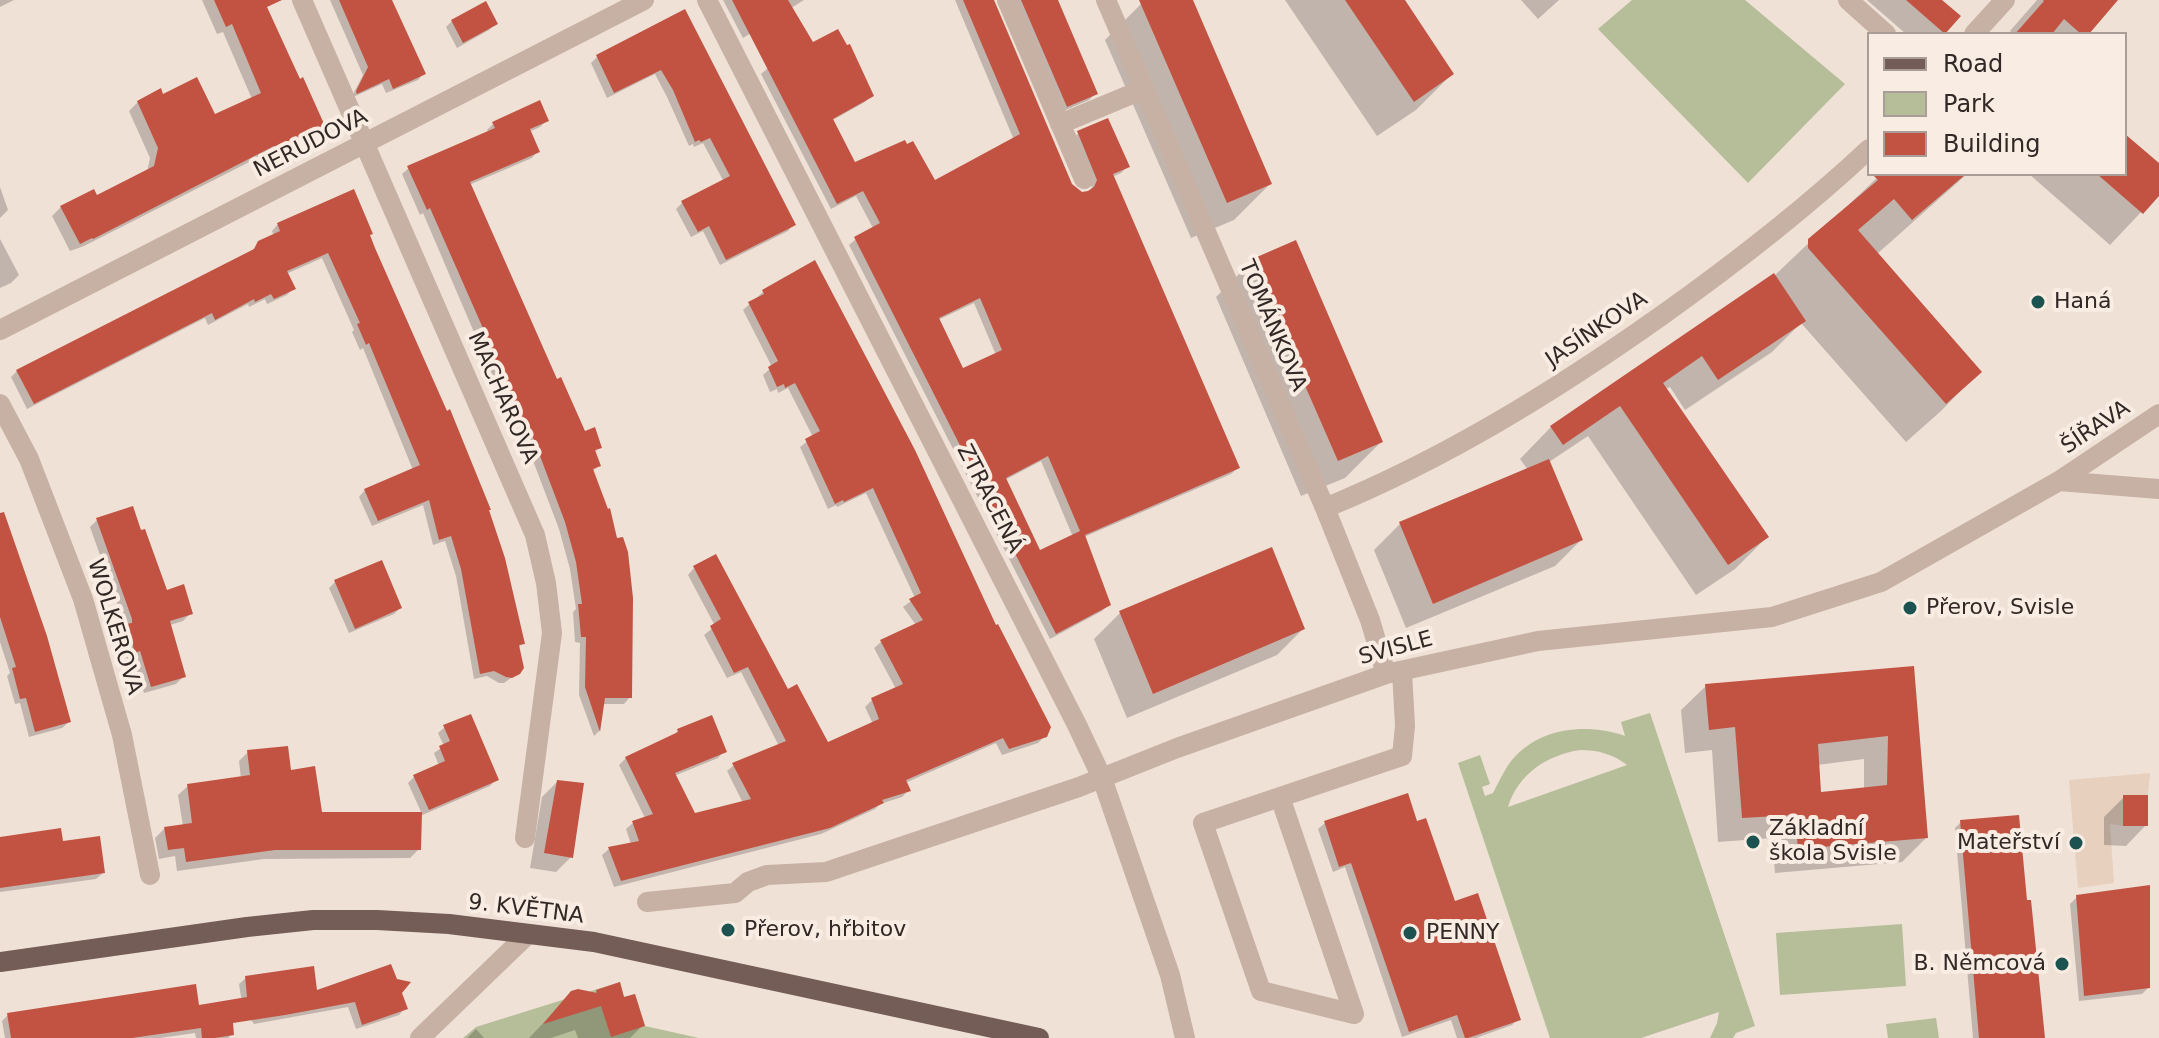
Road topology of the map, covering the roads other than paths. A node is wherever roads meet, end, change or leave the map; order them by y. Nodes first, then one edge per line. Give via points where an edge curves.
1 (302, 0) edge
2 (644, 0) edge
3 (707, 0) edge
4 (1007, 0) edge
5 (1106, 0) edge
6 (1848, 0) edge
7 (2005, 0) edge
8 (1884, 32) edge
9 (1976, 32) edge
10 (1144, 89) junction
11 (1060, 124) junction
12 (365, 143) junction
13 (1867, 151) edge
14 (1084, 179) dead end
15 (0, 330) edge
16 (0, 404) edge
17 (2159, 414) edge
18 (2059, 481) junction
19 (2159, 489) edge
20 (1325, 508) junction
21 (1394, 672) junction
22 (1102, 778) junction
23 (1280, 797) junction
24 (525, 838) dead end
25 (150, 875) dead end
26 (647, 902) dead end
27 (528, 934) junction
28 (0, 962) edge
29 (420, 1038) edge
30 (1039, 1038) edge
31 (1185, 1038) edge

1 - 12 street, MACHAROVA
2 - 12 street, NERUDOVA
3 - 22 street, ZTRACENÁ
4 - 11 street
5 - 10 street, TOMÁNKOVA
6 - 8 street
7 - 9 street
10 - 11 street
10 - 20 street, TOMÁNKOVA
11 - 14 street
12 - 15 street, NERUDOVA
12 - 24 street, MACHAROVA via 538,547 552,633
13 - 20 street, JASÍNKOVA via 1751,251 1595,362 1454,448
16 - 25 street, WOLKEROVA via 29,459 83,599 122,735
17 - 18 street, ŠÍŘAVA
18 - 19 street
18 - 21 street, SVISLE via 1881,582 1772,617 1538,641
20 - 21 street, TOMÁNKOVA
21 - 22 street, SVISLE
21 - 23 street, TOMÁNKOVA via 1405,726 1402,756
22 - 26 street, SVISLE via 826,872 767,875 735,893
22 - 31 street, ZTRACENÁ via 1170,975
23 - 23 street via 1314,898 1354,1014 1261,991 1203,823
27 - 28 main road, 9. KVĚTNA via 449,924 313,920
27 - 29 street
27 - 30 main road, 9. KVĚTNA via 594,942

